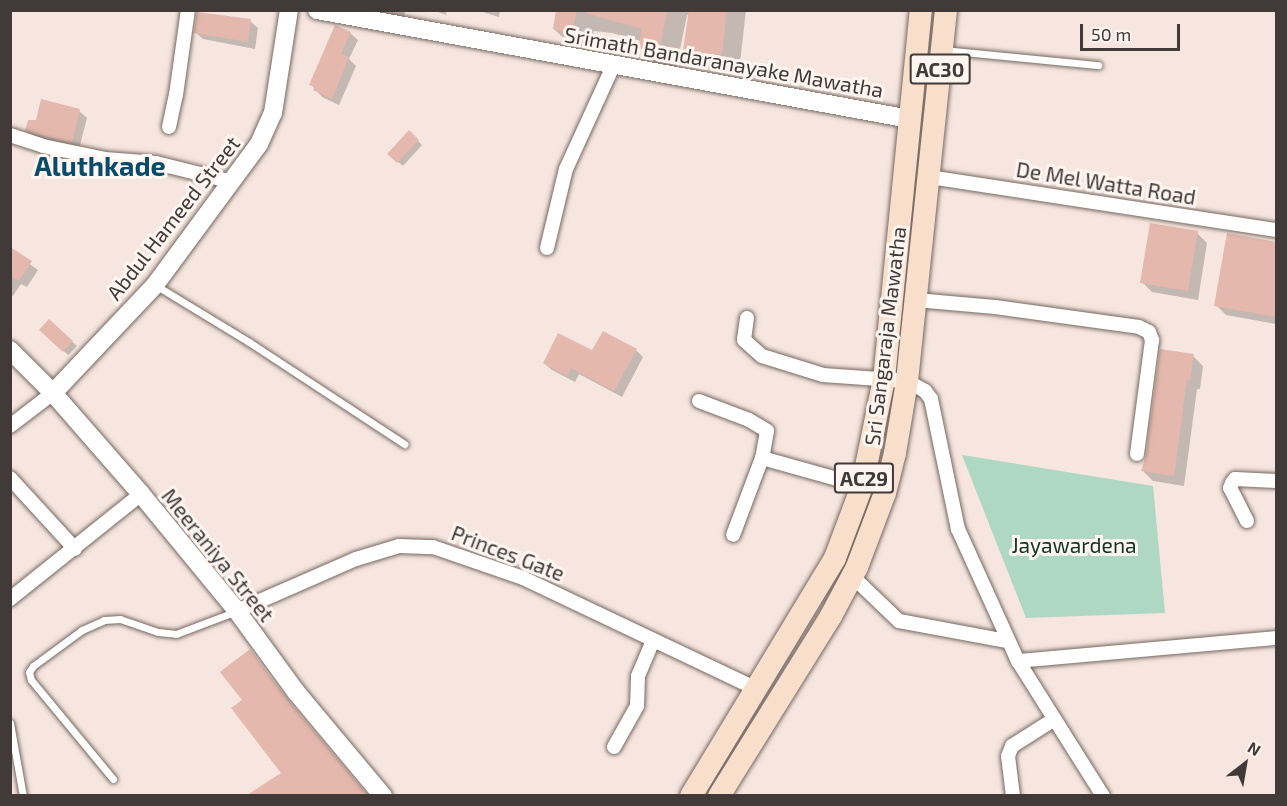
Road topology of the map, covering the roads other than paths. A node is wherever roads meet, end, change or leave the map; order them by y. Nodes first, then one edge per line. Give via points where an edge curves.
1 (188, 10) edge
2 (289, 10) edge
3 (317, 10) edge
4 (921, 10) edge
5 (946, 10) edge
6 (942, 50) junction
7 (614, 64) junction
8 (1098, 64) dead end
9 (910, 119) junction
10 (169, 127) dead end
11 (934, 128) joint
12 (10, 135) edge
13 (929, 177) junction
14 (233, 182) junction
15 (1276, 230) edge
16 (547, 248) dead end
17 (155, 285) junction
18 (916, 300) junction
19 (747, 318) dead end
20 (10, 350) edge
21 (884, 379) junction
22 (907, 381) junction
23 (53, 393) junction
24 (699, 401) dead end
25 (10, 426) edge
26 (404, 444) dead end
27 (1137, 454) dead end
28 (762, 458) junction
29 (10, 478) edge
30 (1276, 481) edge
31 (862, 486) junction
32 (141, 494) junction
33 (1247, 521) dead end
34 (733, 535) dead end
35 (75, 549) junction
36 (852, 576) junction
37 (10, 598) edge
38 (237, 611) junction
39 (1276, 638) edge
40 (654, 640) junction
41 (1007, 641) junction
42 (1018, 661) junction
43 (757, 689) junction
44 (1053, 720) junction
45 (10, 723) edge
46 (614, 747) dead end
47 (113, 779) dead end
48 (23, 795) edge
49 (383, 795) edge
50 (691, 795) edge
51 (719, 795) edge
52 (1013, 795) edge
53 (1103, 795) edge

1 - 10 street
2 - 14 street, Abdul Hameed Street via 273,113 259,144
3 - 7 street, Srimath Bandaranayake Mawatha
4 - 9 main road, AC30
5 - 6 main road, AC30
6 - 8 lane
6 - 11 main road, AC30
7 - 9 street, Srimath Bandaranayake Mawatha
7 - 16 street via 566,169
9 - 21 main road, Sri Sangaraja Mawatha / AC29
11 - 13 main road, Sri Sangaraja Mawatha / AC29
12 - 14 street via 43,146 105,159 156,163
13 - 15 street, De Mel Watta Road
13 - 18 main road, Sri Sangaraja Mawatha / AC29
14 - 17 street, Abdul Hameed Street
17 - 23 street, Abdul Hameed Street
17 - 26 lane
18 - 22 main road, Sri Sangaraja Mawatha / AC29
18 - 27 street via 1139,327 1149,332 1152,340
19 - 21 street via 744,340 762,356 824,375
20 - 23 street, Meeraniya Street
21 - 22 street
21 - 31 main road, Sri Sangaraja Mawatha / AC29
22 - 36 main road, Sri Sangaraja Mawatha / AC29 via 896,453 885,493
22 - 41 street via 932,399 958,529
23 - 25 street
23 - 32 street, Meeraniya Street
24 - 28 street via 767,431
28 - 31 street
28 - 34 street
29 - 35 street
30 - 33 street via 1235,479 1232,483 1230,488
31 - 43 main road, Sri Sangaraja Mawatha / AC29 via 835,558
32 - 35 street
32 - 38 street, Meeraniya Street
35 - 37 street
36 - 41 street via 899,621
36 - 51 main road, Sri Sangaraja Mawatha / AC29
38 - 40 street, Princes Gate via 356,559 399,546 433,547 523,578
38 - 47 lane via 177,634 120,619 105,620 82,630 33,666 29,672 31,680
38 - 49 street, Meeraniya Street via 296,692
39 - 42 street
40 - 43 street, Princes Gate
40 - 46 street via 638,676 637,706
41 - 42 street
42 - 44 street
43 - 50 main road, Sri Sangaraja Mawatha / AC29
44 - 52 street via 1012,746 1008,756
44 - 53 street
45 - 48 lane

